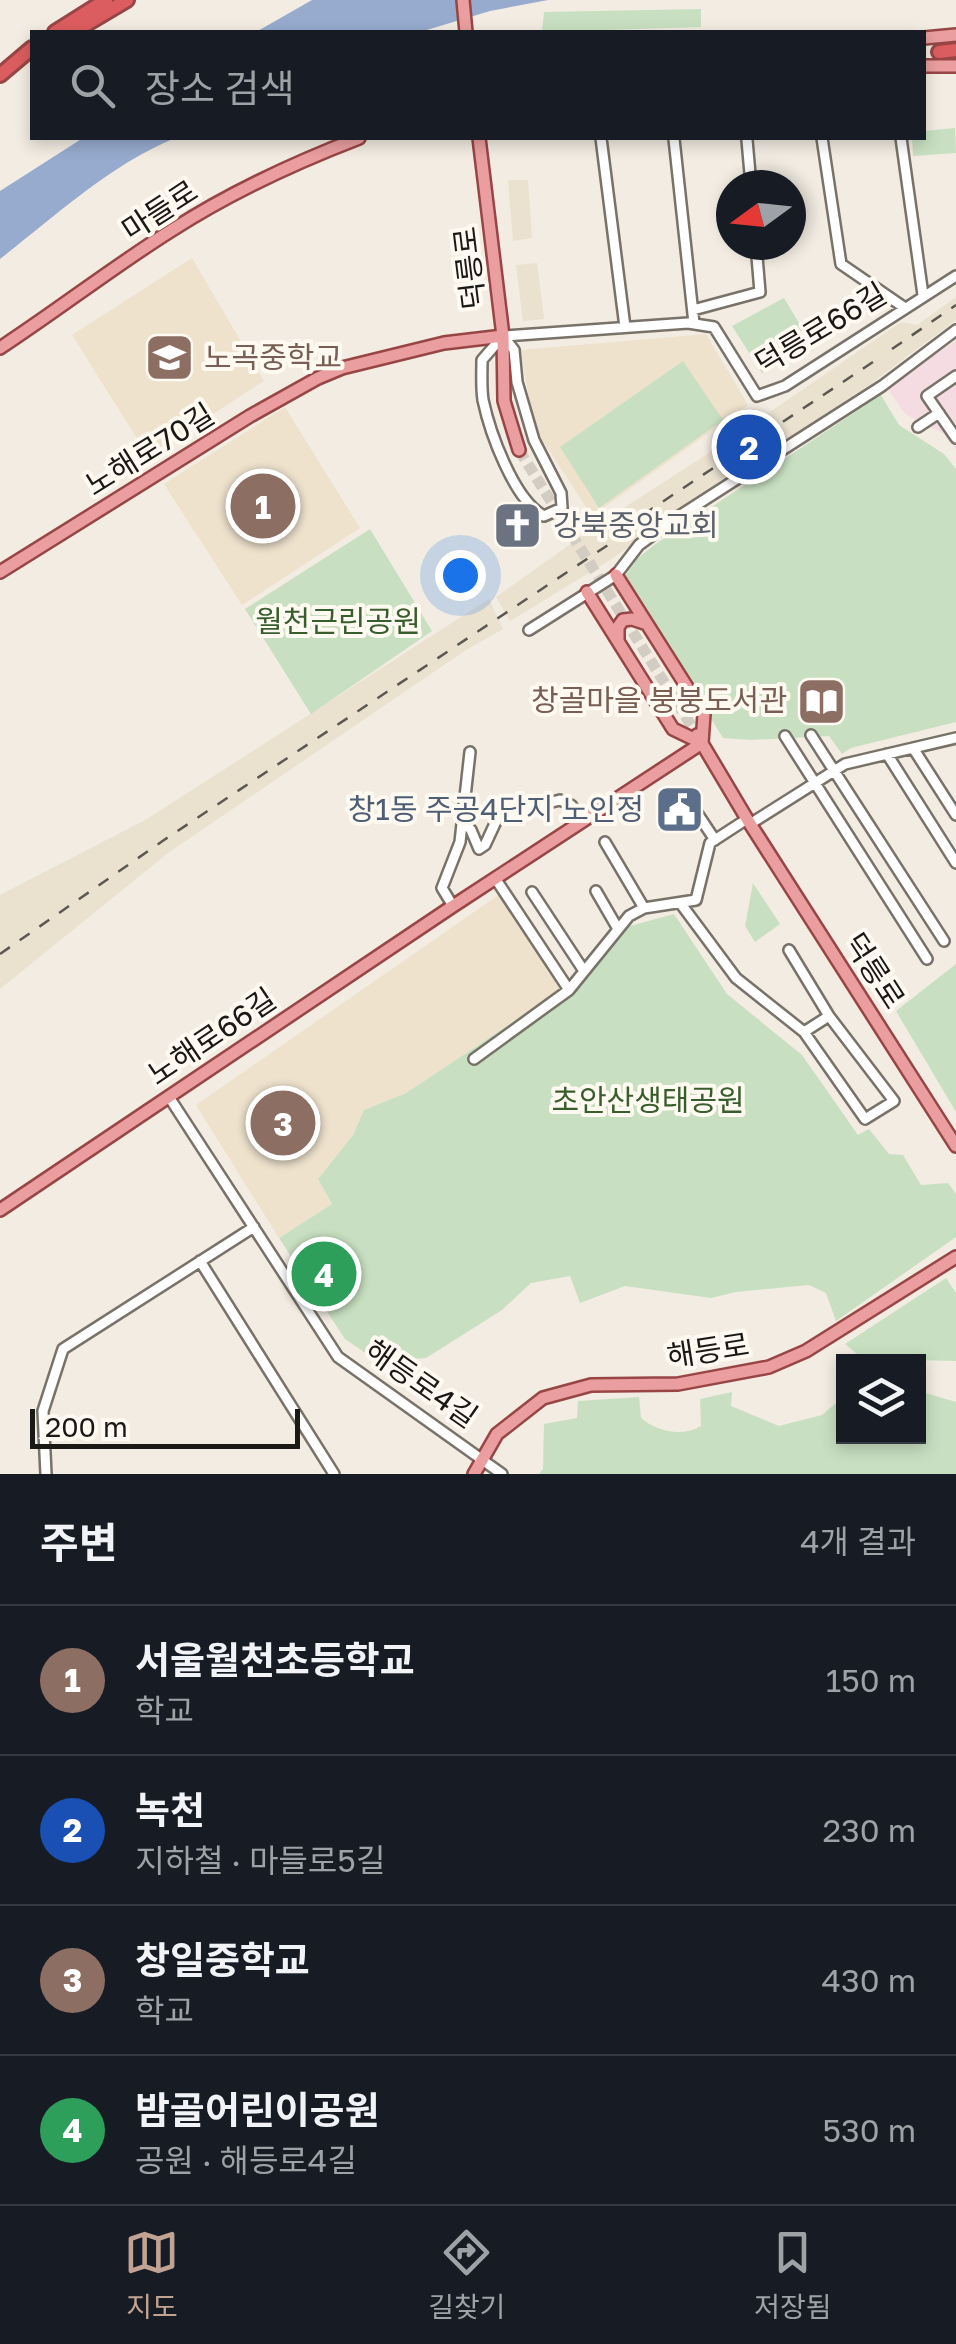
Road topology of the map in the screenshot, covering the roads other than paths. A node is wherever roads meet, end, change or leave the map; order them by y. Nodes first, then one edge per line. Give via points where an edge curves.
1 (106, 0) edge
2 (127, 0) edge
3 (463, 0) edge
4 (58, 30) edge
5 (76, 30) edge
6 (466, 30) edge
7 (956, 35) edge
8 (926, 38) edge
9 (30, 50) edge
10 (956, 50) edge
11 (939, 52) dead end
12 (30, 59) edge
13 (926, 66) edge
14 (956, 66) edge
15 (0, 77) edge
16 (354, 140) edge
17 (479, 140) edge
18 (601, 140) edge
19 (674, 140) edge
20 (747, 140) edge
21 (822, 140) edge
22 (901, 140) edge
23 (750, 170) edge
24 (757, 260) edge
25 (956, 276) edge
26 (923, 295) junction
27 (905, 308) junction
28 (693, 310) junction
29 (694, 323) junction
30 (626, 327) junction
31 (956, 330) edge
32 (503, 336) junction
33 (0, 348) edge
34 (956, 376) edge
35 (939, 413) junction
36 (918, 427) dead end
37 (956, 438) edge
38 (519, 450) tunnel mouth
39 (0, 572) edge
40 (616, 575) junction
41 (588, 592) junction
42 (647, 624) junction
43 (529, 630) dead end
44 (618, 642) junction
45 (812, 735) dead end
46 (785, 736) dead end
47 (956, 738) edge
48 (700, 739) junction
49 (913, 748) junction
50 (470, 752) dead end
51 (887, 754) junction
52 (836, 770) junction
53 (815, 783) junction
54 (695, 810) dead end
55 (956, 815) edge
56 (462, 820) junction
57 (582, 820) junction
58 (749, 822) junction
59 (714, 840) junction
60 (605, 842) dead end
61 (956, 863) edge
62 (495, 878) junction
63 (596, 890) dead end
64 (532, 892) dead end
65 (681, 904) junction
66 (452, 906) junction
67 (644, 908) junction
68 (618, 929) junction
69 (944, 941) dead end
70 (790, 950) dead end
71 (927, 958) dead end
72 (584, 971) junction
73 (569, 990) junction
74 (829, 1016) junction
75 (804, 1032) junction
76 (474, 1058) dead end
77 (169, 1096) junction
78 (956, 1146) edge
79 (0, 1210) edge
80 (254, 1227) junction
81 (956, 1258) edge
82 (200, 1261) junction
83 (483, 1458) junction
84 (46, 1474) edge
85 (334, 1474) edge
86 (474, 1474) edge
87 (502, 1474) edge

1 - 4 highway
2 - 5 highway
3 - 6 main road
7 - 8 main road
9 - 15 highway
10 - 11 highway
12 - 15 highway
13 - 14 main road
16 - 33 main road, 마들로 via 170,230
17 - 32 main road, 덕릉로
18 - 30 street
19 - 28 street
20 - 23 street
21 - 27 street via 840,264
22 - 26 street
24 - 28 street via 760,292
25 - 26 street, 덕릉로66길
26 - 27 street, 덕릉로66길
27 - 29 street, 덕릉로66길 via 785,386 757,396 714,327
28 - 29 street
29 - 30 street
30 - 32 street
31 - 40 street via 638,545
32 - 32 street via 482,360 482,396 509,471 531,509 544,516 562,508 561,494 534,440 514,350
32 - 38 main road, 덕릉로 via 504,401
32 - 39 main road, 노해로70길 via 444,343 318,378
34 - 35 street via 927,396
35 - 36 street
35 - 37 street
40 - 41 street
40 - 42 main road
41 - 43 street
41 - 44 main road
42 - 44 main road via 623,620
42 - 48 main road via 704,714
44 - 48 main road via 673,730
45 - 52 street
46 - 53 street
47 - 49 street
48 - 57 main road, 노해로66길
48 - 58 main road, 덕릉로
49 - 51 street
49 - 55 street
50 - 56 street
51 - 52 street
51 - 61 street
52 - 53 street
52 - 69 street
53 - 58 street
53 - 71 street
54 - 59 street
56 - 57 street via 479,849 500,815 560,800
56 - 66 street via 442,888
57 - 62 main road, 노해로66길
58 - 59 street
58 - 78 main road, 덕릉로
59 - 65 street via 696,900
60 - 67 street
62 - 66 main road, 노해로66길
62 - 73 street
63 - 68 street
64 - 72 street
65 - 67 street
65 - 75 street via 736,978
66 - 77 main road, 노해로66길
67 - 68 street
68 - 72 street
70 - 74 street
72 - 73 street
73 - 76 street
74 - 75 street
74 - 75 street via 894,1101 865,1119
77 - 79 main road, 노해로66길
77 - 80 street, 해등로4길
80 - 82 street
80 - 83 street, 해등로4길 via 338,1357
81 - 83 main road, 해등로 via 770,1367 708,1381 591,1385 543,1398 497,1434
82 - 84 street via 63,1349 43,1411
82 - 85 street
83 - 86 main road, 해등로
83 - 87 street, 해등로4길

